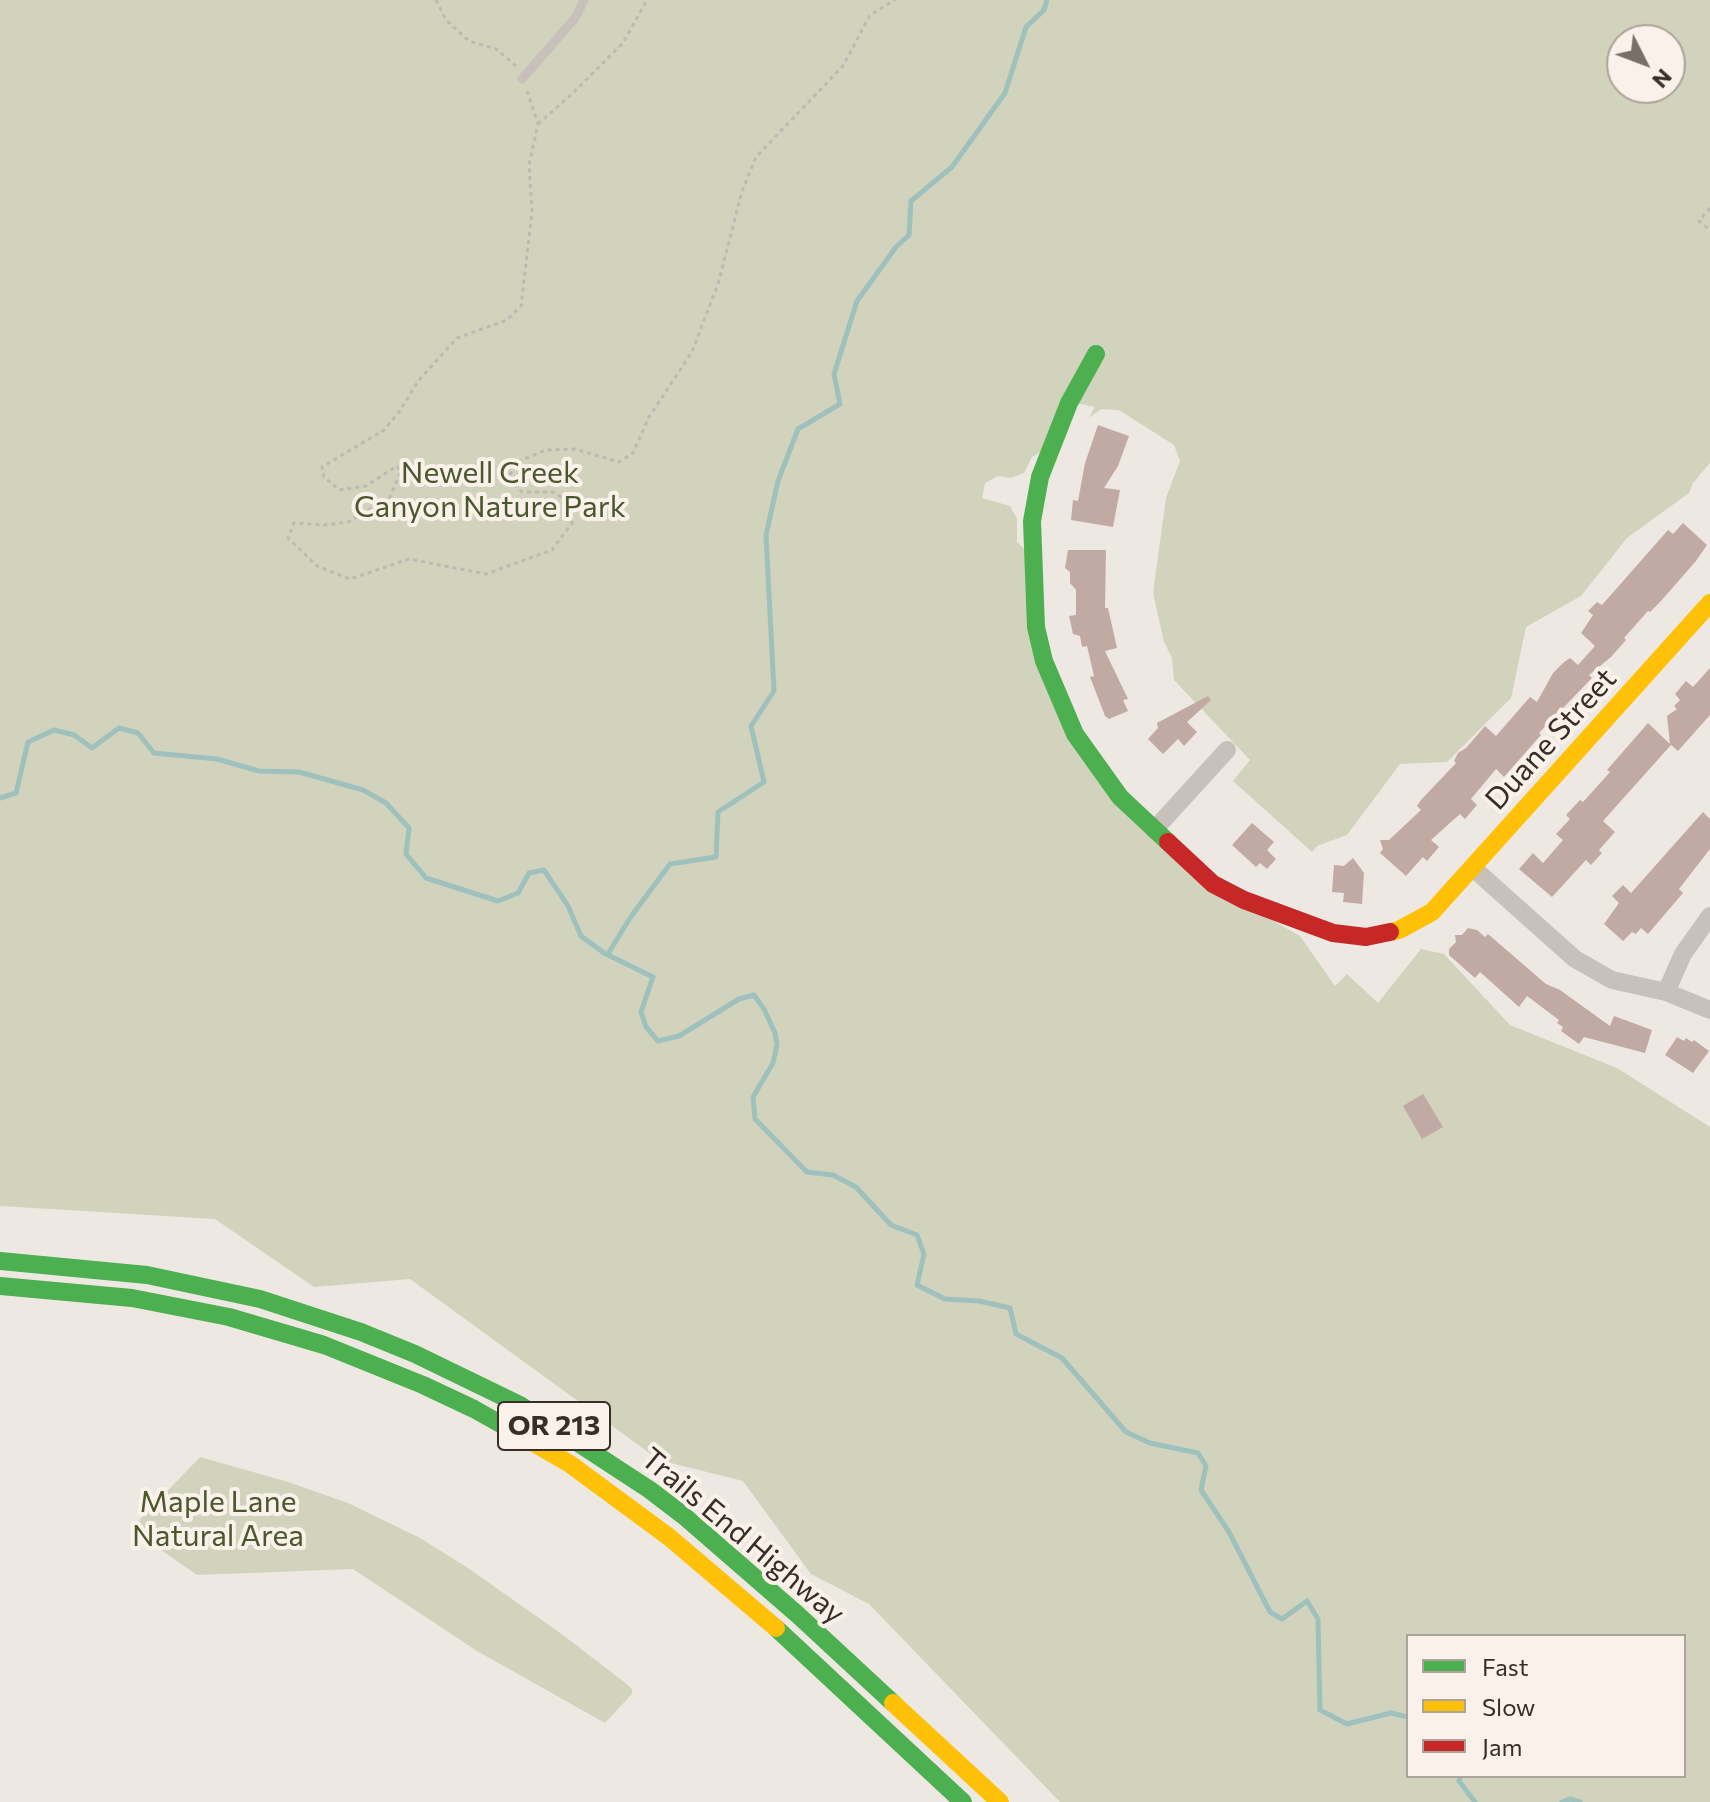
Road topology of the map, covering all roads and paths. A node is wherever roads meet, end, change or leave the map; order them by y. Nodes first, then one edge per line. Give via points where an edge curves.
1 (436, 0) edge
2 (584, 0) edge
3 (647, 0) edge
4 (895, 0) edge
5 (522, 79) junction
6 (538, 124) junction
7 (1710, 208) edge
8 (1710, 230) edge
9 (1096, 354) dead end
10 (1710, 603) edge
11 (1227, 750) dead end
12 (1154, 830) junction
13 (1473, 868) junction
14 (1710, 916) edge
15 (1666, 992) junction
16 (1710, 1010) edge
17 (0, 1261) edge
18 (0, 1286) edge
19 (963, 1802) edge
20 (1000, 1802) edge

1 - 5 path via 446,20 469,41 496,49 515,64
2 - 5 lane via 576,17
3 - 6 path via 623,43
4 - 6 path via 870,15 843,66 756,157 692,352 649,417 633,453 619,462 575,449 546,450 517,462 508,478 522,492 553,492 568,501 572,523 552,550 486,574 409,559 350,579 317,566 288,538 294,523 348,522 390,497 401,471 397,466 366,486 339,490 324,477 322,467 384,430 457,338 507,320 521,306 532,212 529,165
5 - 6 path
7 - 8 path via 1699,221
9 - 12 main road, Duane Street via 1069,403 1040,477 1032,521 1036,627 1044,661 1075,734 1120,797
10 - 13 main road, Duane Street
11 - 12 street
12 - 13 main road, Duane Street via 1213,884 1244,900 1333,933 1366,937 1399,930 1432,912
13 - 15 street via 1575,959 1612,980
14 - 15 street via 1683,954
15 - 16 street
17 - 20 main road, Trails End Highway / OR 213 via 147,1275 260,1299 402,1348 509,1399 684,1516
18 - 19 main road, Trails End Highway / OR 213 via 132,1298 229,1317 324,1345 474,1409 570,1464 669,1537 773,1625

